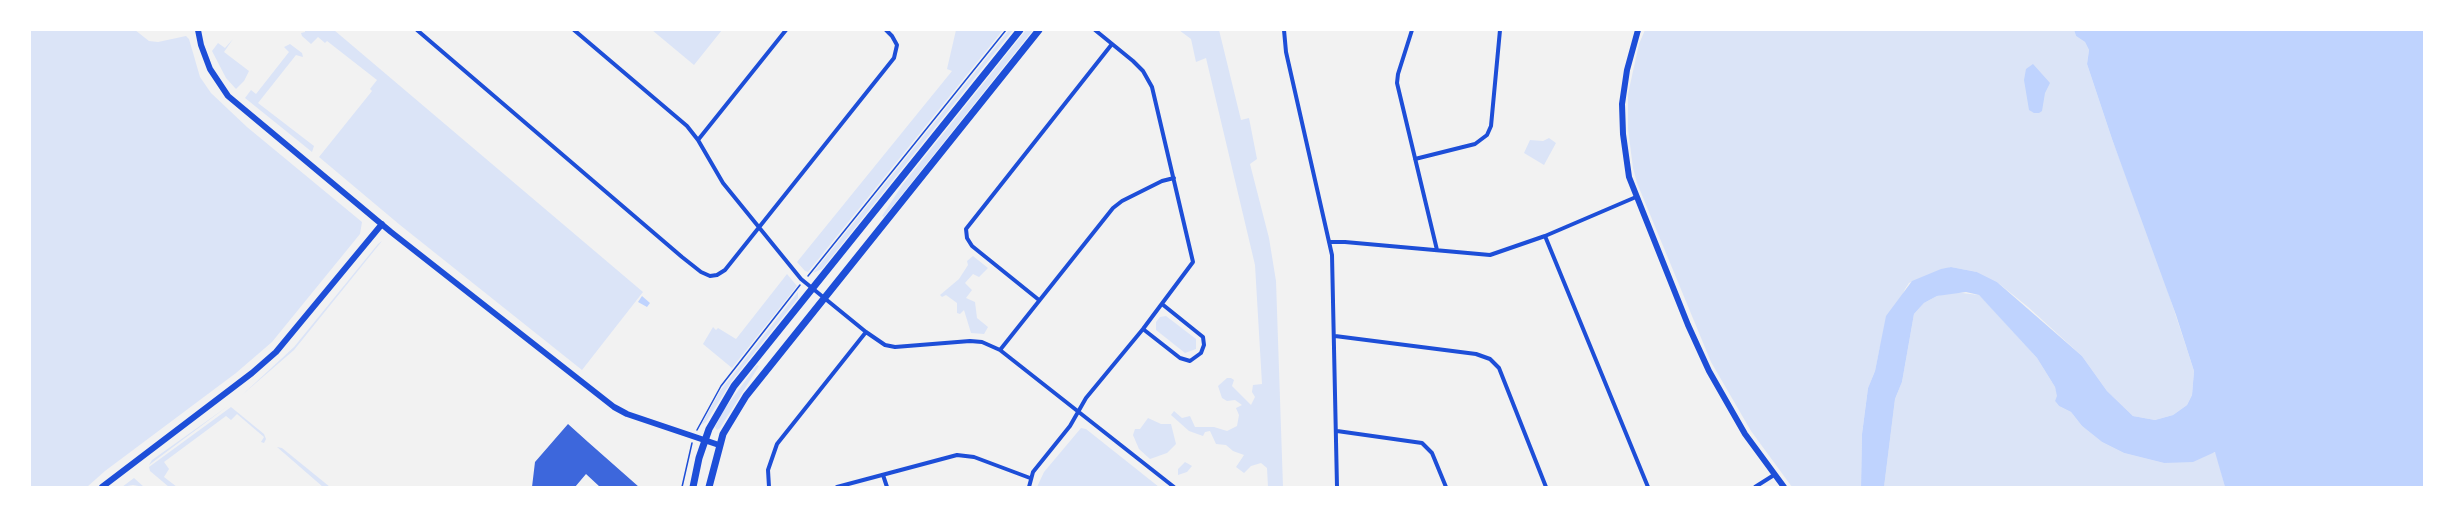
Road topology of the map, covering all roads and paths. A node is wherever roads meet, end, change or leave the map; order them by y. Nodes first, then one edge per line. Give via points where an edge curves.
1 (198, 30) edge
2 (417, 30) edge
3 (574, 30) edge
4 (786, 30) edge
5 (886, 30) edge
6 (1006, 30) edge
7 (1020, 30) edge
8 (1039, 30) edge
9 (1095, 30) edge
10 (1284, 30) edge
11 (1412, 30) edge
12 (1500, 30) edge
13 (1638, 30) edge
14 (1112, 44) junction
15 (698, 140) junction
16 (1415, 159) junction
17 (1174, 178) junction
18 (1636, 197) junction
19 (382, 224) junction
20 (759, 227) junction
21 (1545, 236) junction
22 (1330, 242) junction
23 (1437, 250) junction
24 (810, 274) dead end
25 (797, 289) dead end
26 (812, 289) junction
27 (824, 298) junction
28 (1038, 300) junction
29 (1162, 304) junction
30 (1143, 329) junction
31 (866, 332) junction
32 (1335, 336) junction
33 (1000, 350) junction
34 (1078, 411) junction
35 (697, 428) dead end
36 (1337, 431) junction
37 (704, 440) junction
38 (719, 445) junction
39 (690, 449) dead end
40 (883, 474) junction
41 (1774, 475) junction
42 (1030, 478) junction
43 (102, 487) edge
44 (682, 487) edge
45 (693, 487) edge
46 (709, 487) edge
47 (769, 487) edge
48 (837, 487) edge
49 (887, 487) edge
50 (1029, 487) edge
51 (1174, 487) edge
52 (1337, 487) edge
53 (1446, 487) edge
54 (1546, 487) edge
55 (1648, 487) edge
56 (1755, 487) edge
57 (1784, 487) edge

1 - 19 street via 208,65 228,96
2 - 20 street via 703,273 712,276 725,270
3 - 15 street via 686,124
4 - 15 street
5 - 20 street via 897,45 894,58
6 - 24 path
7 - 26 main road
8 - 27 main road
9 - 14 street
10 - 22 street via 1286,52
11 - 16 street via 1397,83
12 - 16 street via 1491,126 1487,135 1475,144
13 - 18 street via 1626,74 1622,113 1625,158
14 - 17 street via 1133,61 1148,79
14 - 28 street via 966,229 967,238 972,246
15 - 20 street via 723,183
16 - 23 street
17 - 28 street via 1162,181 1113,208
17 - 29 street via 1193,262
18 - 21 street
18 - 41 street via 1685,319 1709,371 1745,434
19 - 37 street via 614,407
19 - 43 street via 276,352 252,374
20 - 26 street
21 - 23 street via 1490,255
21 - 55 street
22 - 23 street
22 - 32 street
25 - 35 path via 717,392
26 - 27 street
26 - 37 main road via 734,386 715,415
27 - 31 street
27 - 38 main road via 742,401
28 - 33 street
29 - 30 street
29 - 30 street via 1203,337 1201,353 1190,360 1180,358
30 - 34 street
31 - 33 street via 885,345 895,347 970,341 982,342
31 - 47 street via 777,444 768,470
32 - 36 street
32 - 54 street via 1476,354 1490,359 1498,368
33 - 34 street
34 - 42 street via 1070,426
34 - 51 street
36 - 52 street
36 - 53 street via 1422,444 1432,453
37 - 38 street
37 - 45 main road
38 - 46 main road
39 - 44 path
40 - 42 street via 961,455
40 - 48 street
40 - 49 street
41 - 56 street
41 - 57 street
42 - 50 street

